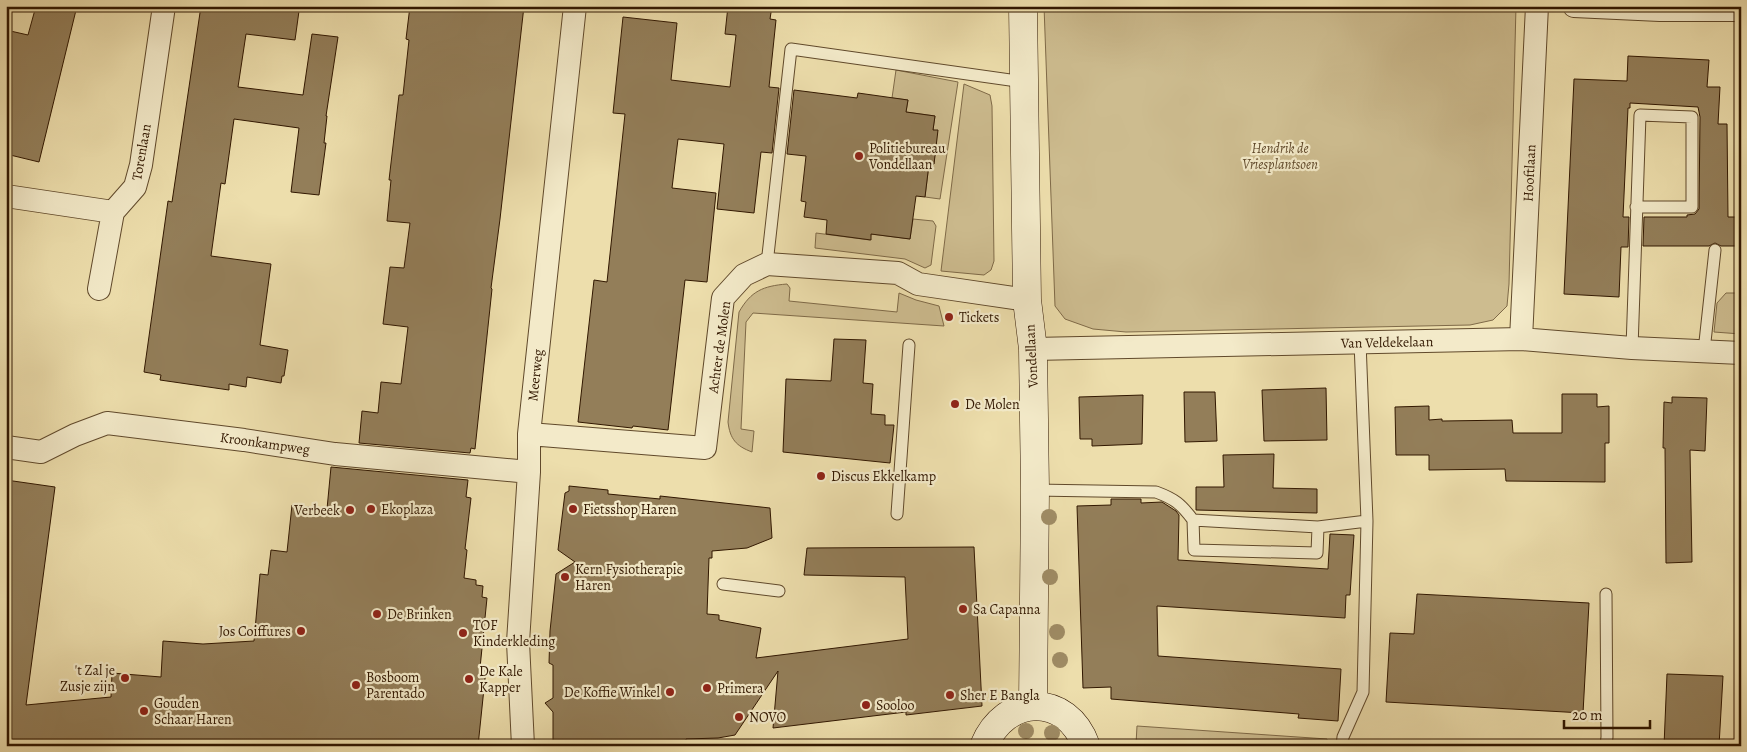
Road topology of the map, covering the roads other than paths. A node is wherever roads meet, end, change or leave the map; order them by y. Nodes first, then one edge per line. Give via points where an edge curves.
1 (164, 6) edge
2 (575, 6) edge
3 (1023, 6) edge
4 (1538, 6) edge
5 (1574, 6) edge
6 (1660, 8) edge
7 (1739, 8) edge
8 (1024, 82) junction
9 (6, 196) edge
10 (1636, 207) junction
11 (113, 212) junction
12 (1715, 250) dead end
13 (767, 264) junction
14 (99, 289) dead end
15 (1027, 300) junction
16 (1521, 339) junction
17 (1360, 342) junction
18 (909, 345) dead end
19 (1632, 348) junction
20 (1033, 349) junction
21 (1704, 351) junction
22 (1741, 353) edge
23 (529, 434) junction
24 (6, 447) edge
25 (529, 472) junction
26 (1036, 490) junction
27 (897, 514) dead end
28 (1193, 520) junction
29 (1367, 521) junction
30 (1318, 527) junction
31 (723, 584) dead end
32 (779, 591) dead end
33 (1606, 594) dead end
34 (1033, 706) junction
35 (523, 746) edge
36 (984, 746) edge
37 (1086, 746) edge
38 (1342, 746) edge
39 (1606, 746) edge

1 - 11 street, Torenlaan via 141,165 135,187
2 - 23 street, Meerweg
3 - 8 street, Vondellaan
4 - 16 street, Hooftlaan
5 - 6 street
6 - 7 street
8 - 13 lane via 791,49
8 - 15 street, Vondellaan
9 - 11 street
10 - 10 lane via 1640,115 1692,117 1692,207
10 - 19 lane
11 - 14 street
12 - 21 lane
13 - 15 street, Achter de Molen via 898,273 918,284
13 - 23 street, Achter de Molen via 744,275 724,298 705,448
15 - 20 street, Vondellaan
16 - 17 street, Van Veldekelaan
16 - 19 street, Van Veldekelaan
17 - 20 street, Van Veldekelaan
17 - 29 lane
18 - 27 lane
19 - 21 street, Van Veldekelaan
20 - 26 street, Vondellaan
21 - 22 street, Van Veldekelaan
23 - 25 street, Meerweg
24 - 25 street, Kroonkampweg via 42,452 107,423 335,454
25 - 35 street, Meerweg via 518,642
26 - 28 lane via 1156,492 1182,504
26 - 34 street, Vondellaan
28 - 30 lane
28 - 30 lane via 1194,550 1317,553
29 - 30 lane
29 - 38 lane via 1363,692
31 - 32 lane
33 - 39 lane
34 - 36 street via 1002,718 991,730
34 - 37 street via 1050,708 1066,716 1079,729

